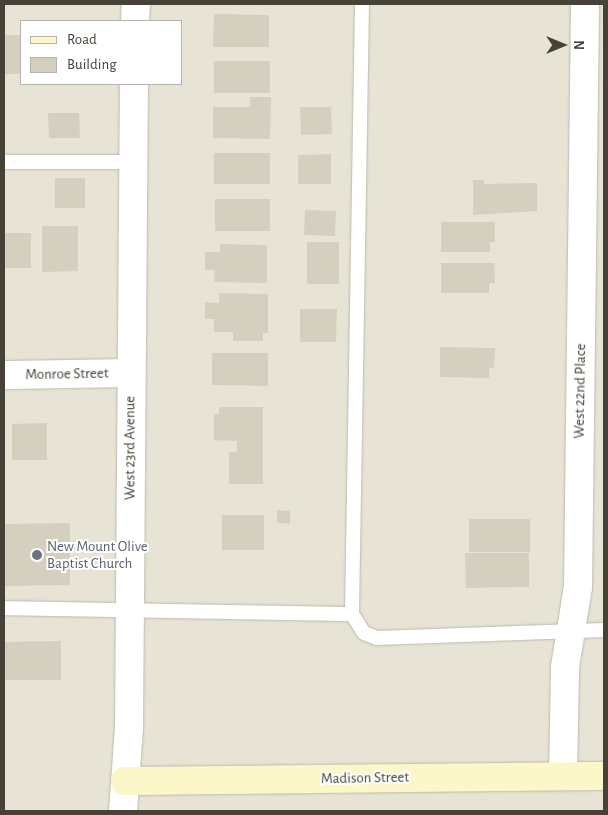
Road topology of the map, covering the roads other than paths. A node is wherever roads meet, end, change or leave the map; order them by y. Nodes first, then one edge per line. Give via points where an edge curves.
1 (136, 4) edge
2 (362, 4) edge
3 (585, 4) edge
4 (135, 20) edge
5 (134, 85) edge
6 (4, 162) edge
7 (132, 162) junction
8 (130, 373) junction
9 (4, 375) edge
10 (4, 608) edge
11 (130, 610) junction
12 (352, 614) junction
13 (604, 630) edge
14 (570, 632) junction
15 (563, 776) junction
16 (604, 776) edge
17 (125, 781) junction
18 (123, 811) edge

1 - 4 street
2 - 12 lane
3 - 14 street, West 22nd Place via 578,587
5 - 7 street, West 23rd Avenue
6 - 7 lane
7 - 8 street, West 23rd Avenue
8 - 9 street, Monroe Street
8 - 11 street, West 23rd Avenue
10 - 11 lane
11 - 12 lane
11 - 17 street, West 23rd Avenue
12 - 14 lane via 364,633 377,638
13 - 14 lane
14 - 15 street, West 22nd Place via 564,666
15 - 16 street, Madison Street
15 - 17 street, Madison Street
17 - 18 street, West 23rd Avenue

